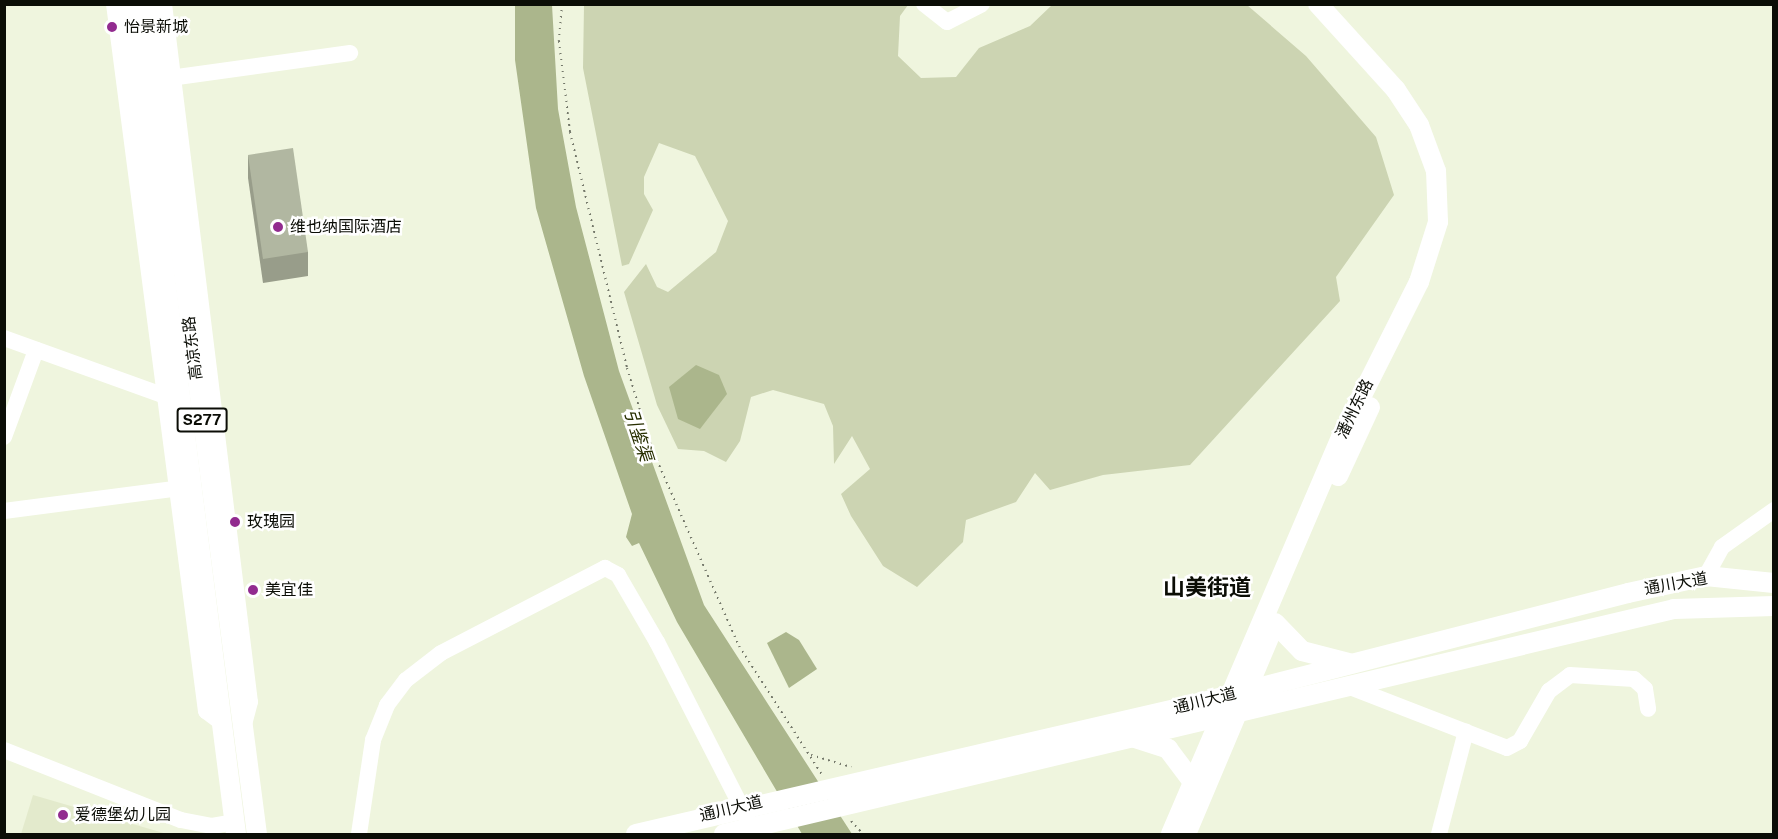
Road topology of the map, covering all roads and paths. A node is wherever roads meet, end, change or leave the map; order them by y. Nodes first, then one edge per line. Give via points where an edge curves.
1 (149, 4) edge
2 (164, 4) edge
3 (562, 4) edge
4 (924, 4) edge
5 (982, 4) edge
6 (1318, 4) edge
7 (1333, 4) edge
8 (122, 10) edge
9 (350, 53) dead end
10 (166, 78) junction
11 (4, 339) edge
12 (36, 350) junction
13 (191, 398) junction
14 (4, 437) edge
15 (186, 488) junction
16 (1773, 510) edge
17 (4, 511) edge
18 (1706, 576) junction
19 (1773, 583) edge
20 (1773, 606) edge
21 (1275, 623) junction
22 (1388, 655) junction
23 (1355, 665) junction
24 (1395, 675) junction
25 (1350, 687) junction
26 (1248, 691) junction
27 (1234, 704) junction
28 (1648, 709) dead end
29 (1218, 716) junction
30 (1466, 731) junction
31 (1132, 737) junction
32 (4, 750) edge
33 (809, 754) junction
34 (854, 775) junction
35 (825, 780) dead end
36 (1192, 781) junction
37 (239, 789) junction
38 (744, 806) junction
39 (848, 817) dead end
40 (750, 827) junction
41 (235, 828) edge
42 (257, 834) edge
43 (359, 834) edge
44 (636, 834) edge
45 (724, 834) edge
46 (863, 834) edge
47 (1170, 834) edge
48 (1186, 834) edge
49 (1439, 834) edge

1 - 10 main road, 高凉东路 / S277
2 - 10 street
3 - 33 path via 559,41 570,132 627,368 652,448 739,646
4 - 5 street via 947,22
6 - 27 main road, 潘州东路 via 1396,90 1419,124 1436,171 1438,222 1419,282 1341,437
7 - 21 main road, 潘州东路 via 1427,114 1450,170 1453,211 1438,265
8 - 13 main road, 高凉东路 / S277 via 152,221
9 - 10 street
10 - 13 main road, 高凉东路 / S277
11 - 12 street
12 - 13 street
12 - 14 street
13 - 15 main road, 高凉东路 / S277
13 - 37 main road, 高凉东路 / S277 via 215,461 241,732
15 - 17 street
15 - 37 main road, 高凉东路 / S277 via 222,724
16 - 18 street via 1722,547
18 - 19 main road, 通川大道
18 - 22 main road, 通川大道
20 - 24 main road, 通川大道 via 1674,609
21 - 23 main road via 1302,651
21 - 26 main road, 潘州东路
22 - 23 main road, 通川大道
22 - 24 main road
23 - 26 main road, 通川大道
24 - 25 main road, 通川大道
25 - 27 main road, 通川大道
25 - 30 street
26 - 27 main road, 通川大道
27 - 29 main road, 潘州东路
27 - 34 main road, 通川大道
27 - 48 main road, 潘州东路
28 - 30 street via 1645,689 1634,679 1570,675 1549,691 1514,747
29 - 31 main road, 通川大道
29 - 36 main road, 潘州东路
30 - 49 street
31 - 36 main road via 1168,749
31 - 40 main road, 通川大道
32 - 41 street via 181,820
33 - 34 path
33 - 35 path
34 - 38 main road, 通川大道
36 - 47 main road, 潘州东路
37 - 41 main road, 高凉东路 / S277
37 - 42 main road, 高凉东路 / S277
38 - 40 street
38 - 43 street via 629,594 614,570 605,568 441,653 406,680 387,705 373,740
38 - 44 main road, 通川大道
39 - 46 path
40 - 45 main road, 通川大道

